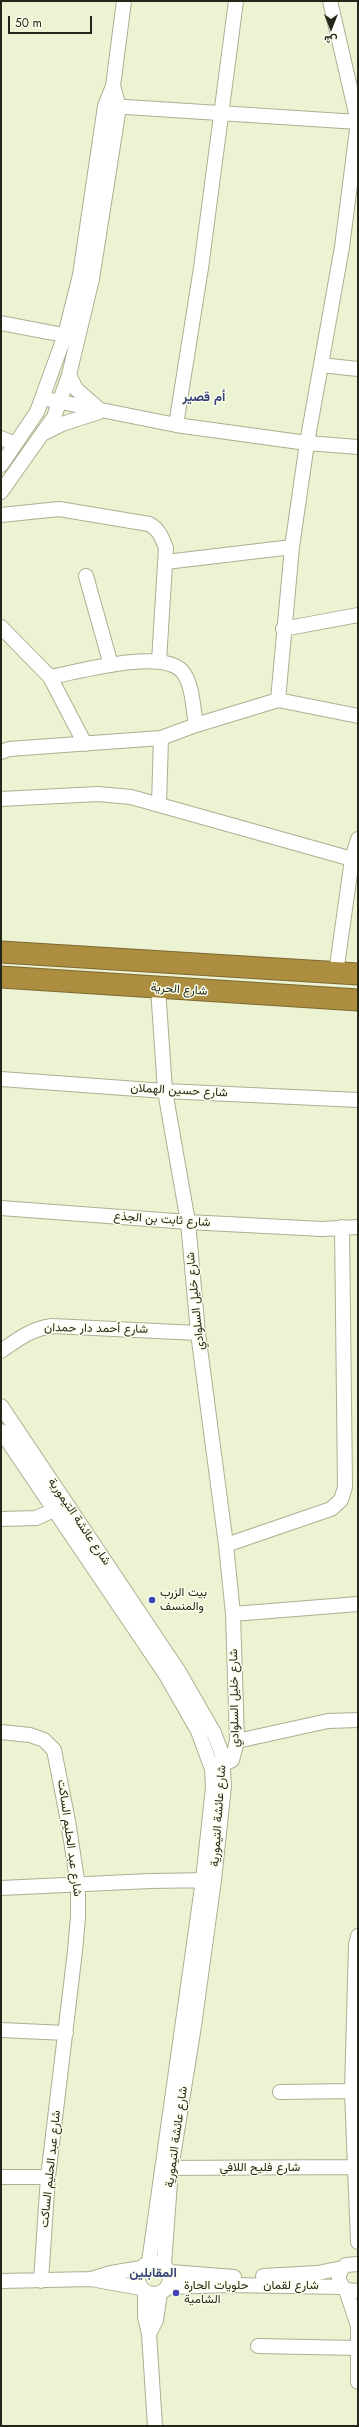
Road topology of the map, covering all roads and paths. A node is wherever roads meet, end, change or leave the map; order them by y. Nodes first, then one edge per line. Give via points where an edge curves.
1 (124, 1) edge
2 (236, 1) edge
3 (330, 1) edge
4 (112, 106) junction
5 (223, 113) junction
6 (358, 122) edge
7 (1, 323) edge
8 (72, 336) junction
9 (321, 365) junction
10 (358, 369) edge
11 (69, 376) junction
12 (43, 397) junction
13 (60, 402) junction
14 (102, 412) junction
15 (176, 425) junction
16 (44, 433) junction
17 (1, 438) edge
18 (307, 443) junction
19 (15, 444) junction
20 (358, 447) edge
21 (1, 465) edge
22 (1, 492) edge
23 (1, 515) edge
24 (292, 547) junction
25 (166, 562) junction
26 (86, 576) dead end
27 (358, 615) edge
28 (1, 627) edge
29 (283, 629) junction
30 (159, 661) junction
31 (111, 664) junction
32 (50, 677) junction
33 (278, 700) junction
34 (358, 716) edge
35 (196, 725) junction
36 (161, 738) junction
37 (85, 744) junction
38 (1, 752) edge
39 (1, 799) edge
40 (159, 804) junction
41 (358, 839) edge
42 (352, 859) junction
43 (1, 952) edge
44 (336, 973) junction
45 (358, 974) edge
46 (1, 977) edge
47 (158, 988) junction
48 (358, 1000) edge
49 (1, 1079) edge
50 (165, 1091) junction
51 (358, 1100) edge
52 (1, 1208) edge
53 (188, 1222) junction
54 (358, 1227) edge
55 (342, 1231) junction
56 (358, 1236) edge
57 (198, 1332) junction
58 (1, 1351) edge
59 (1, 1406) edge
60 (1, 1431) edge
61 (54, 1510) junction
62 (1, 1519) edge
63 (226, 1545) junction
64 (358, 1604) edge
65 (233, 1614) junction
66 (358, 1720) edge
67 (1, 1732) edge
68 (237, 1741) junction
69 (218, 1767) junction
70 (208, 1880) junction
71 (78, 1886) junction
72 (1, 1888) edge
73 (358, 1936) edge
74 (1, 2030) edge
75 (66, 2033) junction
76 (352, 2091) junction
77 (280, 2092) dead end
78 (356, 2167) edge
79 (166, 2168) junction
80 (1, 2177) edge
81 (48, 2177) junction
82 (357, 2237) edge
83 (145, 2265) junction
84 (348, 2265) edge
85 (167, 2268) junction
86 (91, 2279) junction
87 (41, 2281) junction
88 (1, 2282) edge
89 (143, 2289) junction
90 (349, 2289) edge
91 (164, 2290) junction
92 (358, 2325) edge
93 (149, 2334) junction
94 (258, 2346) dead end
95 (358, 2348) edge
96 (358, 2382) edge
97 (155, 2426) edge

1 - 4 street
2 - 5 street
3 - 6 street
4 - 5 street
4 - 8 street via 92,279
5 - 6 street
5 - 15 street
6 - 9 street via 342,247
7 - 8 street
8 - 11 street
8 - 12 street
9 - 10 street
9 - 18 street
11 - 13 street
11 - 14 street via 76,389
12 - 13 street
12 - 19 street via 37,412
13 - 14 street
13 - 16 street
14 - 15 street
14 - 16 street via 62,424
15 - 18 street
16 - 22 street
17 - 19 street
18 - 20 street
18 - 24 street
19 - 21 street
23 - 25 street via 59,509 149,524 162,538 166,548
24 - 25 street
24 - 29 street
25 - 30 street
26 - 31 street
27 - 29 street
28 - 32 street
29 - 33 street
30 - 31 street
30 - 35 street via 181,671 187,681
31 - 32 street
32 - 37 street
33 - 34 street
33 - 35 street
35 - 36 street
36 - 37 street
36 - 40 street
37 - 38 street via 10,749
39 - 40 street via 98,794 131,797
40 - 42 street
41 - 42 street
42 - 44 street
43 - 44 highway
44 - 45 highway
46 - 47 highway, شارع الحرية
47 - 48 highway, شارع الحرية
47 - 50 street, شارع خليل السلوادي
49 - 50 street, شارع حسين الهملان
50 - 51 street, شارع حسين الهملان
50 - 53 street, شارع خليل السلوادي
52 - 53 street, شارع ثابت بن الجذع
53 - 55 street, شارع ثابت بن الجذع
53 - 57 street, شارع خليل السلوادي
54 - 55 street, شارع ثابت بن الجذع
55 - 56 street, شارع ثابت بن الجذع
55 - 63 street via 345,1487 341,1500 331,1509
57 - 58 street, شارع أحمد دار حمدان via 52,1326 38,1328
57 - 63 street, شارع خليل السلوادي
59 - 69 street, شارع عائشة التيمورية via 179,1672 216,1738
60 - 61 street, شارع عائشة التيمورية
61 - 62 street via 36,1518
61 - 69 street, شارع عائشة التيمورية via 166,1676
63 - 65 street, شارع خليل السلوادي
64 - 65 street
65 - 68 street, شارع خليل السلوادي
66 - 68 street via 328,1721
67 - 71 street, شارع عبد الحليم الساكت via 30,1735 44,1740 54,1750
68 - 69 street, شارع خليل السلوادي via 232,1760
69 - 70 street, شارع عائشة التيمورية via 213,1787
70 - 71 street via 150,1880
70 - 79 street, شارع عائشة التيمورية via 194,2026
71 - 72 street
71 - 75 street, شارع عبد الحليم الساكت via 78,1918
73 - 76 street
74 - 75 street
75 - 81 street, شارع عبد الحليم الساكت
76 - 77 street
76 - 78 street
78 - 79 street, شارع فليح اللافي
78 - 82 street
79 - 83 street, شارع عائشة التيمورية
79 - 85 street, شارع عائشة التيمورية
80 - 81 street
81 - 87 street, شارع عبد الحليم الساكت
82 - 84 street
83 - 85 street, شارع لقمان
83 - 86 street
83 - 89 street, شارع عائشة التيمورية via 138,2278
84 - 85 street, شارع لقمان via 288,2275 235,2277
84 - 90 street via 338,2278
85 - 91 street, شارع عائشة التيمورية
86 - 87 street
86 - 89 street
87 - 88 street
89 - 91 street, شارع لقمان
89 - 93 street
90 - 91 street, شارع لقمان via 231,2285
90 - 92 street
91 - 93 street via 156,2320
92 - 95 street
93 - 97 street
94 - 95 street
95 - 96 street

